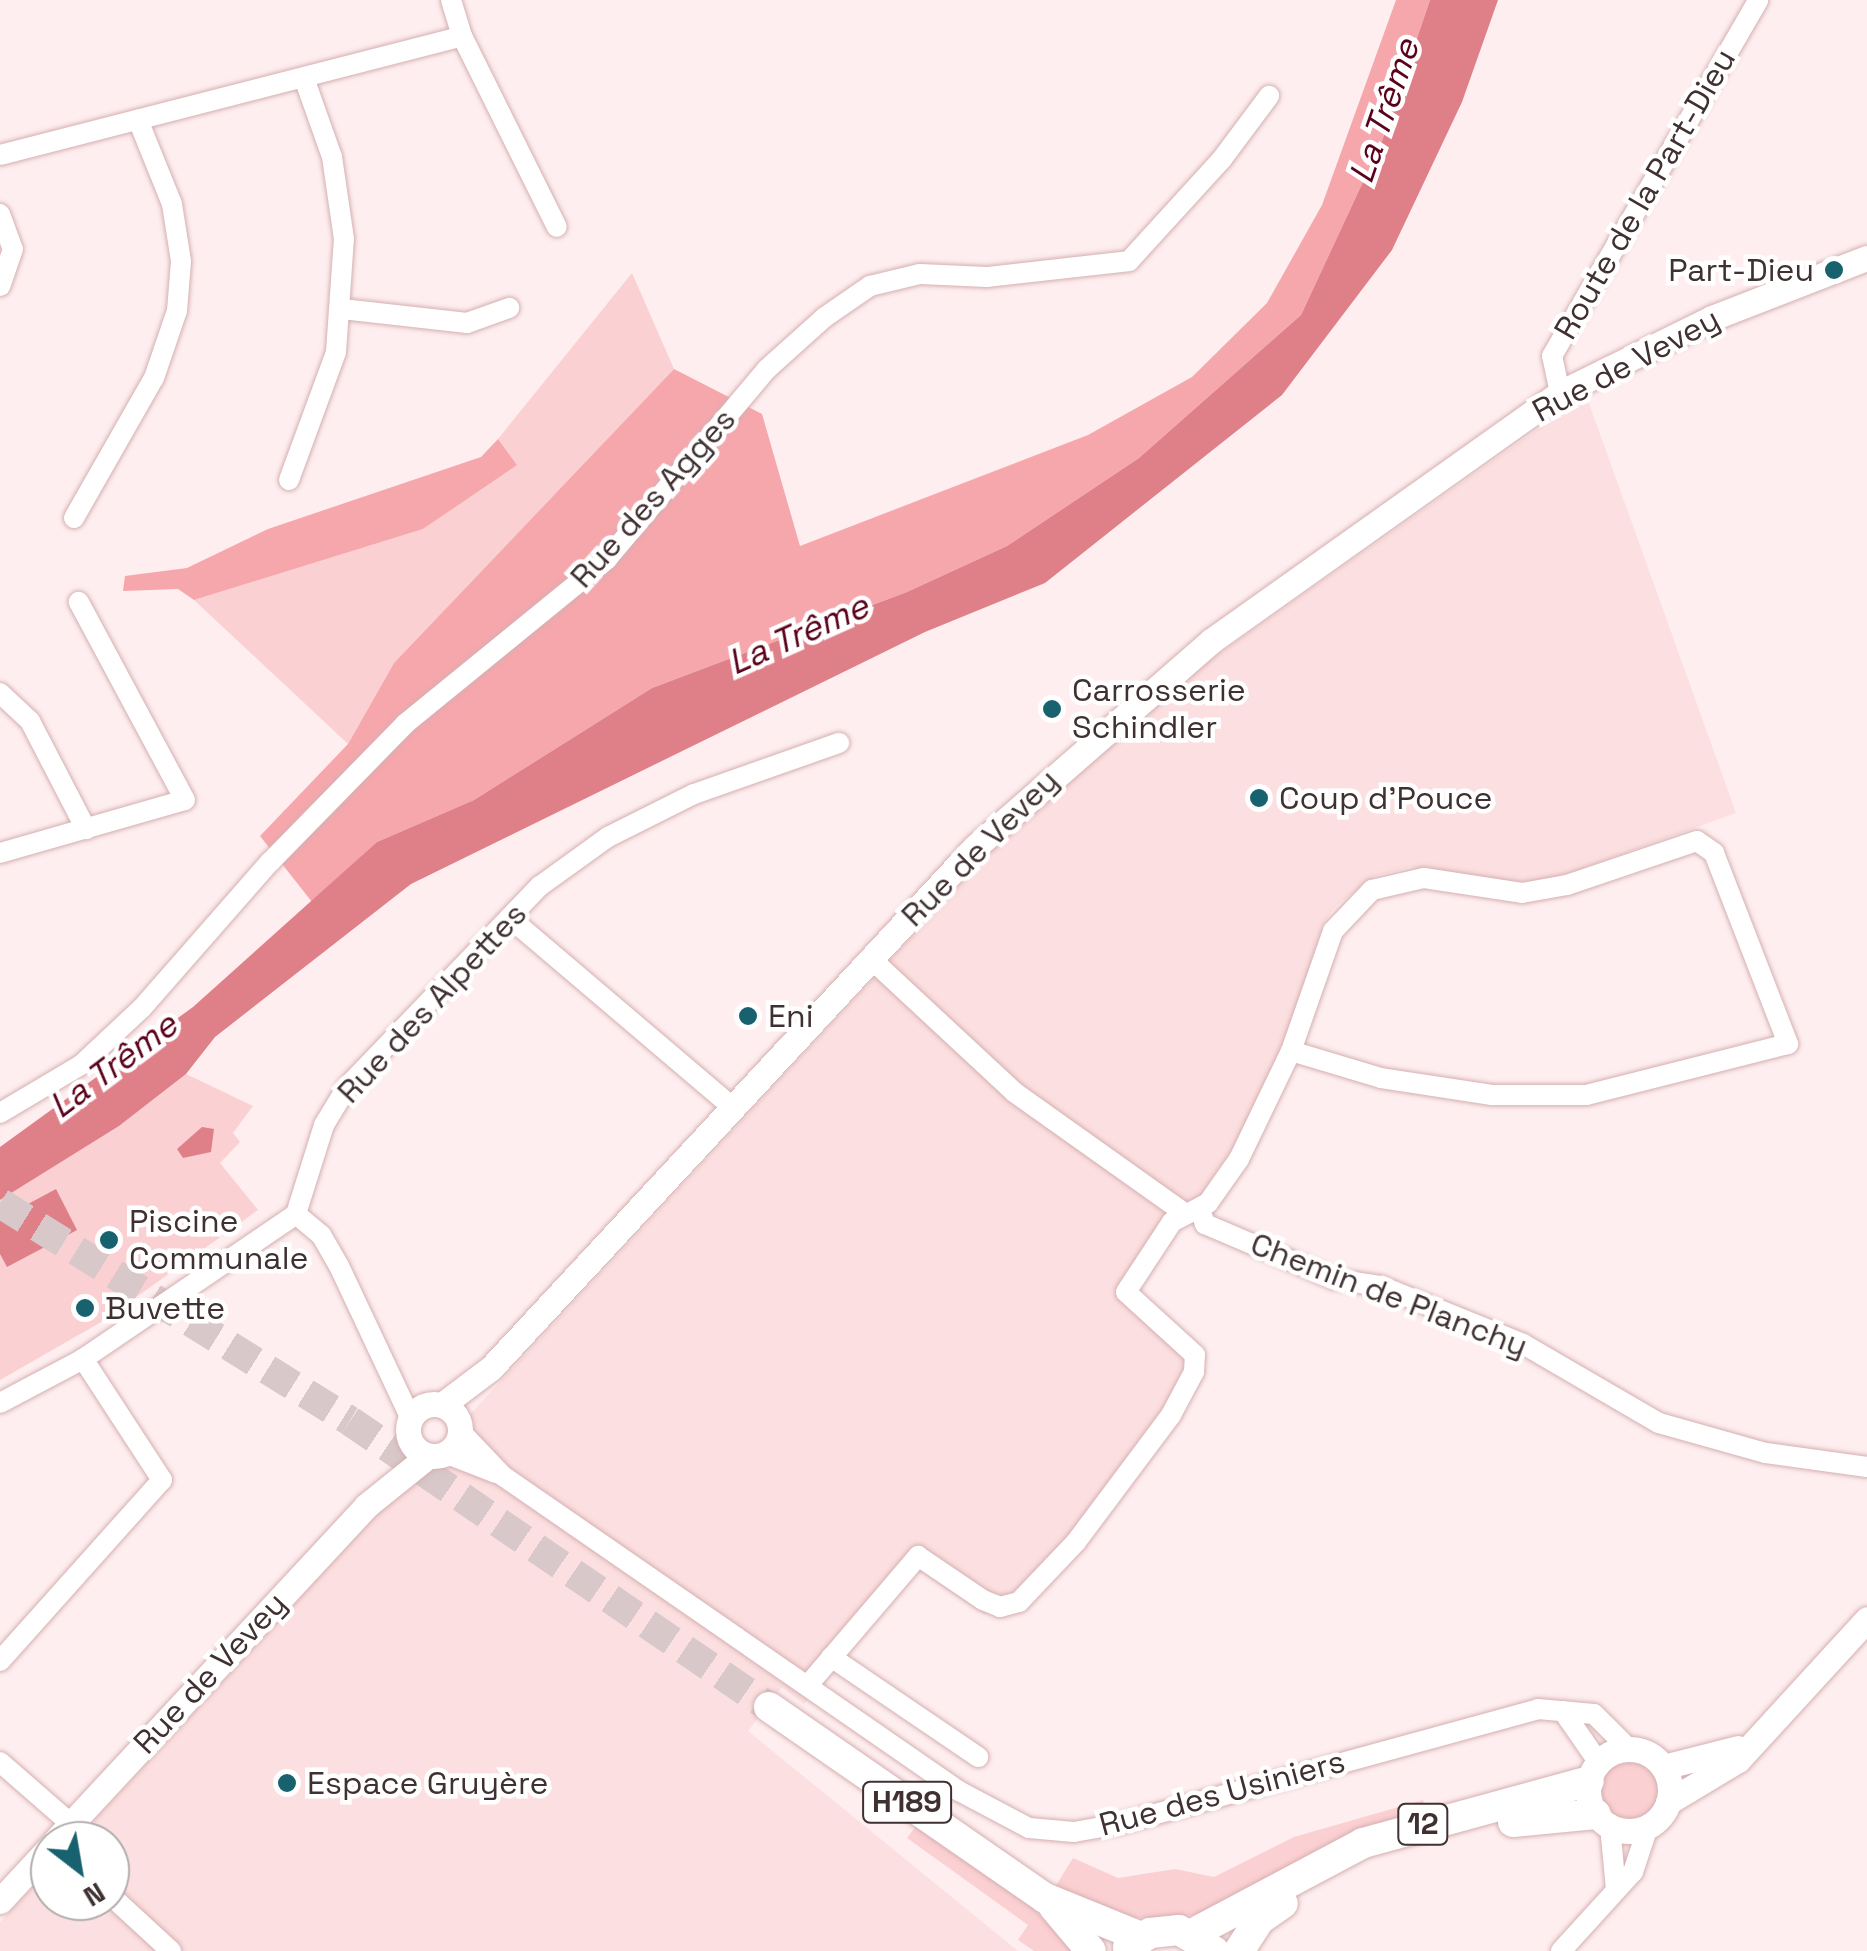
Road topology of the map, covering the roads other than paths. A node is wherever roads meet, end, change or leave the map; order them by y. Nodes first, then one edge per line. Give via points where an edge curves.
1 (451, 0) edge
2 (1758, 0) edge
3 (462, 36) junction
4 (304, 78) junction
5 (1268, 96) dead end
6 (138, 120) junction
7 (0, 155) edge
8 (0, 214) edge
9 (557, 226) dead end
10 (1867, 258) edge
11 (0, 286) edge
12 (509, 308) dead end
13 (342, 309) junction
14 (1560, 393) junction
15 (289, 480) dead end
16 (74, 518) dead end
17 (79, 602) dead end
18 (0, 694) edge
19 (839, 743) dead end
20 (86, 829) junction
21 (0, 854) edge
22 (510, 918) junction
23 (870, 958) junction
24 (1291, 1051) junction
25 (732, 1107) junction
26 (0, 1113) edge
27 (1191, 1211) junction
28 (296, 1214) junction
29 (83, 1358) junction
30 (0, 1403) edge
31 (437, 1432) junction
32 (1867, 1467) edge
33 (1867, 1619) edge
34 (830, 1657) junction
35 (0, 1661) edge
36 (808, 1686) junction
37 (770, 1707) tunnel mouth
38 (1563, 1711) junction
39 (1752, 1742) junction
40 (1630, 1750) junction
41 (978, 1758) dead end
42 (0, 1762) edge
43 (1662, 1767) junction
44 (1594, 1772) junction
45 (1668, 1802) junction
46 (1603, 1820) junction
47 (52, 1821) edge
48 (74, 1821) edge
49 (1648, 1827) junction
50 (30, 1869) edge
51 (1616, 1890) junction
52 (1045, 1898) junction
53 (0, 1901) edge
54 (130, 1913) edge
55 (1203, 1942) edge
56 (1132, 1944) edge
57 (171, 1951) edge
58 (1092, 1951) edge
59 (1238, 1951) edge
60 (1561, 1951) edge

1 - 3 street
2 - 14 street, Route de la Part-Dieu via 1552,356
3 - 4 street
3 - 9 street
4 - 6 street
4 - 13 street via 332,157 344,239
5 - 26 street, Rue des Agges via 1222,159 1128,261 987,277 920,274 870,286 825,316 767,369 607,559 405,724 81,1065
6 - 7 street
6 - 16 street via 172,204 181,262 177,311 154,378
8 - 11 street via 13,250
10 - 14 main road, Rue de Vevey via 1712,318
12 - 13 street via 467,323
13 - 15 street via 322,403
14 - 23 main road, Rue de Vevey via 1211,641 1112,722 974,847
17 - 20 street via 185,800
18 - 20 street via 30,722
19 - 22 street, Rue des Alpettes via 694,794 608,837 540,886
20 - 21 street
22 - 25 street
22 - 28 street, Rue des Alpettes via 347,1087 324,1126
23 - 25 main road, Rue de Vevey
23 - 27 street, Chemin de Planchy via 1014,1092
24 - 24 street via 1381,1078 1492,1095 1586,1095 1788,1044 1714,853 1697,840 1567,885 1522,893 1396,880 1350,907 1333,931
24 - 27 street via 1239,1159
25 - 31 main road, Rue de Vevey
27 - 32 street, Chemin de Planchy via 1205,1224 1334,1279 1381,1286 1523,1344 1659,1423 1766,1453
27 - 34 street via 1126,1292 1186,1340 1195,1355 1194,1372 1076,1542 1019,1602 1000,1607 918,1556
28 - 29 street
28 - 31 street via 320,1234
29 - 30 street
29 - 35 street via 162,1480
31 - 36 street, Rue des Usiniers
31 - 48 main road, Rue de Vevey
33 - 39 main road
34 - 36 street
34 - 41 street
36 - 38 street, Rue des Usiniers via 988,1809 1029,1828 1059,1832 1119,1824 1501,1716
37 - 52 highway, H189
38 - 40 street, Rue des Usiniers via 1594,1714
38 - 44 street
39 - 43 main road via 1715,1758
39 - 45 main road via 1723,1772
40 - 43 main road
40 - 44 main road, 12
42 - 47 street
43 - 45 main road
44 - 46 main road
44 - 55 highway, 12 via 1363,1843
45 - 49 main road
46 - 49 main road, 12
46 - 51 street
46 - 59 highway, 12 via 1455,1833 1364,1861 1267,1914
49 - 51 street via 1640,1859
50 - 53 main road
51 - 60 street
52 - 56 highway
52 - 58 highway
54 - 57 street
55 - 56 highway, 12 via 1165,1930

